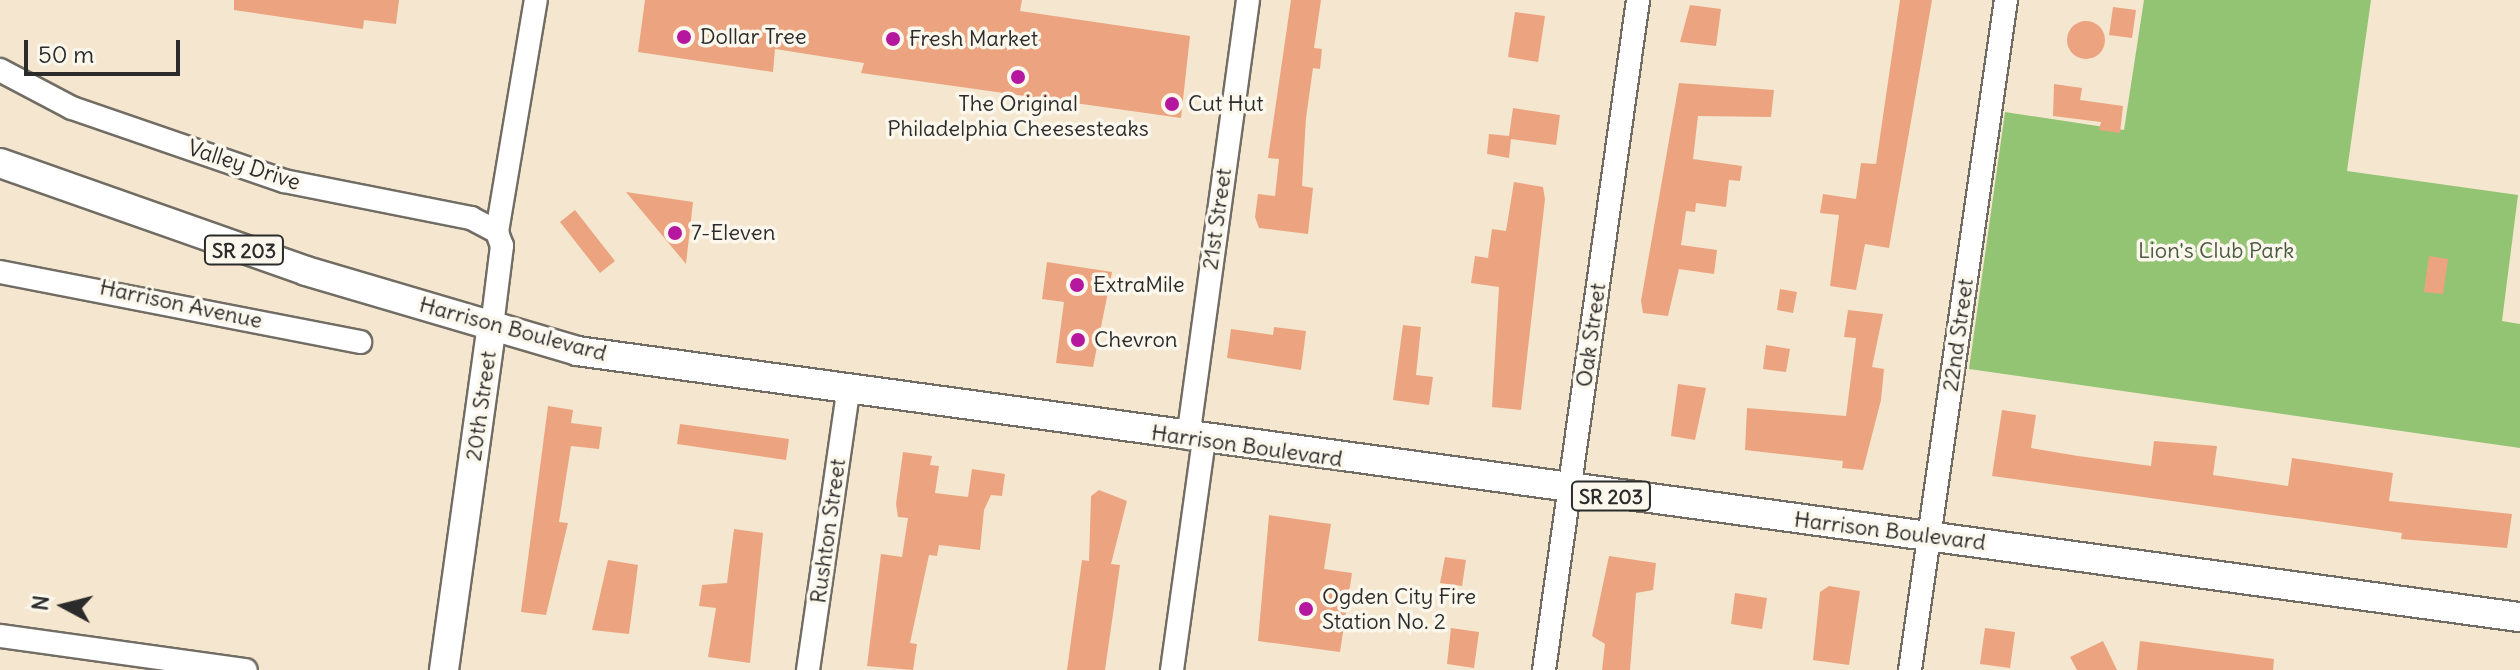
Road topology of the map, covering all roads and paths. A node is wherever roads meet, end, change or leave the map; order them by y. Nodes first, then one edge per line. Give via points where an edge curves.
1 (536, 0) edge
2 (1248, 0) edge
3 (1638, 0) edge
4 (2006, 0) edge
5 (0, 70) edge
6 (0, 163) edge
7 (497, 232) junction
8 (0, 272) edge
9 (492, 326) junction
10 (360, 342) dead end
11 (848, 392) junction
12 (1196, 439) junction
13 (1570, 491) junction
14 (1930, 535) junction
15 (2520, 617) edge
16 (0, 636) edge
17 (246, 670) edge
18 (444, 670) edge
19 (808, 670) edge
20 (1172, 670) edge
21 (1544, 670) edge
22 (1910, 670) edge

1 - 7 street, 20th Street
2 - 12 street, 21st Street
3 - 13 street, Oak Street
4 - 14 street, 22nd Street
5 - 7 street, Valley Drive via 72,108 284,181 471,218
6 - 9 main road, Harrison Boulevard / SR 203 via 177,229
7 - 9 street, 20th Street via 502,246
8 - 10 street, Harrison Avenue
9 - 11 main road, Harrison Boulevard / SR 203 via 577,351
9 - 18 main road, 20th Street
11 - 12 main road, Harrison Boulevard / SR 203
11 - 19 street, Rushton Street
12 - 13 main road, Harrison Boulevard / SR 203
12 - 20 street, 21st Street
13 - 14 main road, Harrison Boulevard / SR 203
13 - 21 street, Oak Street
14 - 15 main road, Harrison Boulevard / SR 203
14 - 22 street, 22nd Street
16 - 17 street

